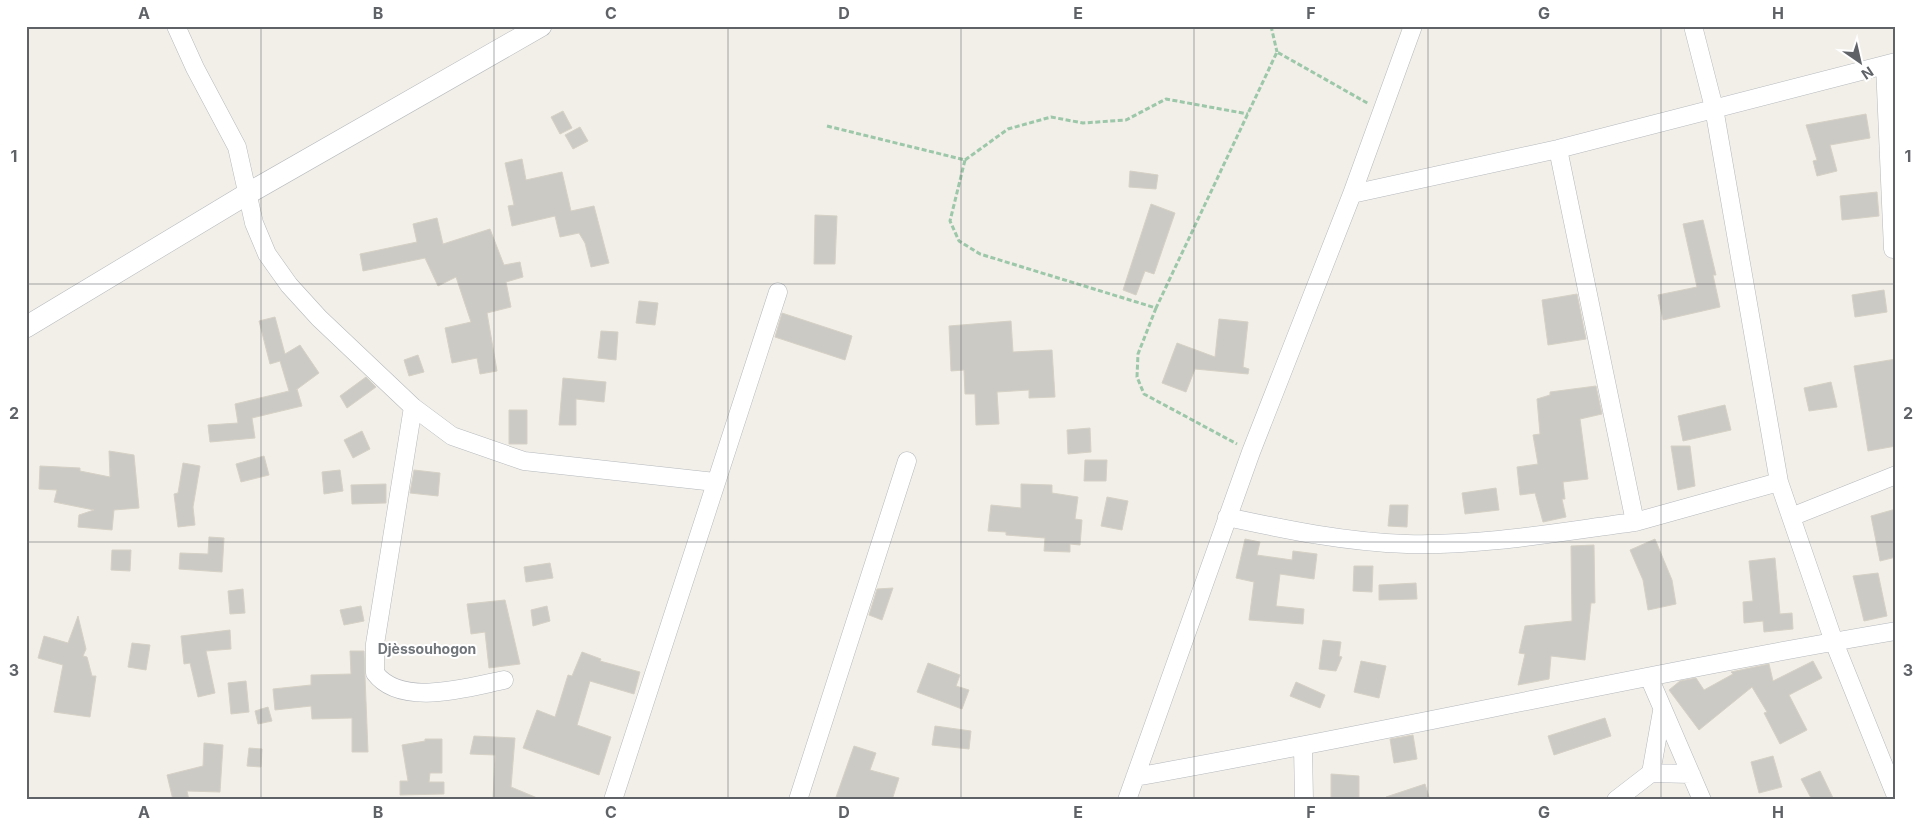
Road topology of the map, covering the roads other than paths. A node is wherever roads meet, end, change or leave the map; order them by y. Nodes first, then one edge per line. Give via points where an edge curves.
1 (176, 26) edge
2 (542, 26) edge
3 (1413, 26) edge
4 (1693, 26) edge
5 (1890, 63) edge
6 (1714, 108) junction
7 (1558, 149) junction
8 (248, 194) junction
9 (1352, 194) junction
10 (1892, 249) dead end
11 (778, 292) dead end
12 (26, 327) edge
13 (413, 407) junction
14 (907, 461) dead end
15 (1896, 474) edge
16 (715, 482) junction
17 (1779, 482) junction
18 (1227, 517) junction
19 (1791, 517) junction
20 (1634, 522) junction
21 (1896, 631) edge
22 (1834, 642) junction
23 (1649, 677) junction
24 (504, 680) dead end
25 (1662, 711) junction
26 (1302, 747) junction
27 (1651, 774) junction
28 (1691, 774) junction
29 (1135, 777) junction
30 (1896, 796) edge
31 (613, 800) edge
32 (798, 800) edge
33 (1127, 800) edge
34 (1304, 800) edge
35 (1616, 800) edge
36 (1702, 800) edge

1 - 8 street via 237,147
2 - 8 street
3 - 9 street
4 - 6 street
5 - 6 street
5 - 10 street
6 - 7 street
6 - 17 street
7 - 9 street
7 - 20 street
8 - 12 street
8 - 13 street via 254,223 267,254 289,285
9 - 18 street
11 - 16 street
13 - 16 street via 452,436 524,461
13 - 24 street via 375,644 375,673 383,682 400,689 425,693
14 - 32 street
15 - 19 street
16 - 31 street
17 - 19 street
17 - 20 street
18 - 20 street via 1326,538 1408,544 1485,542
18 - 29 street
19 - 22 street
21 - 22 street
22 - 23 street
22 - 30 street
23 - 25 street
23 - 26 street
25 - 27 street
25 - 28 street
26 - 29 street
26 - 34 street
27 - 28 street
27 - 35 street
28 - 36 street
29 - 33 street

